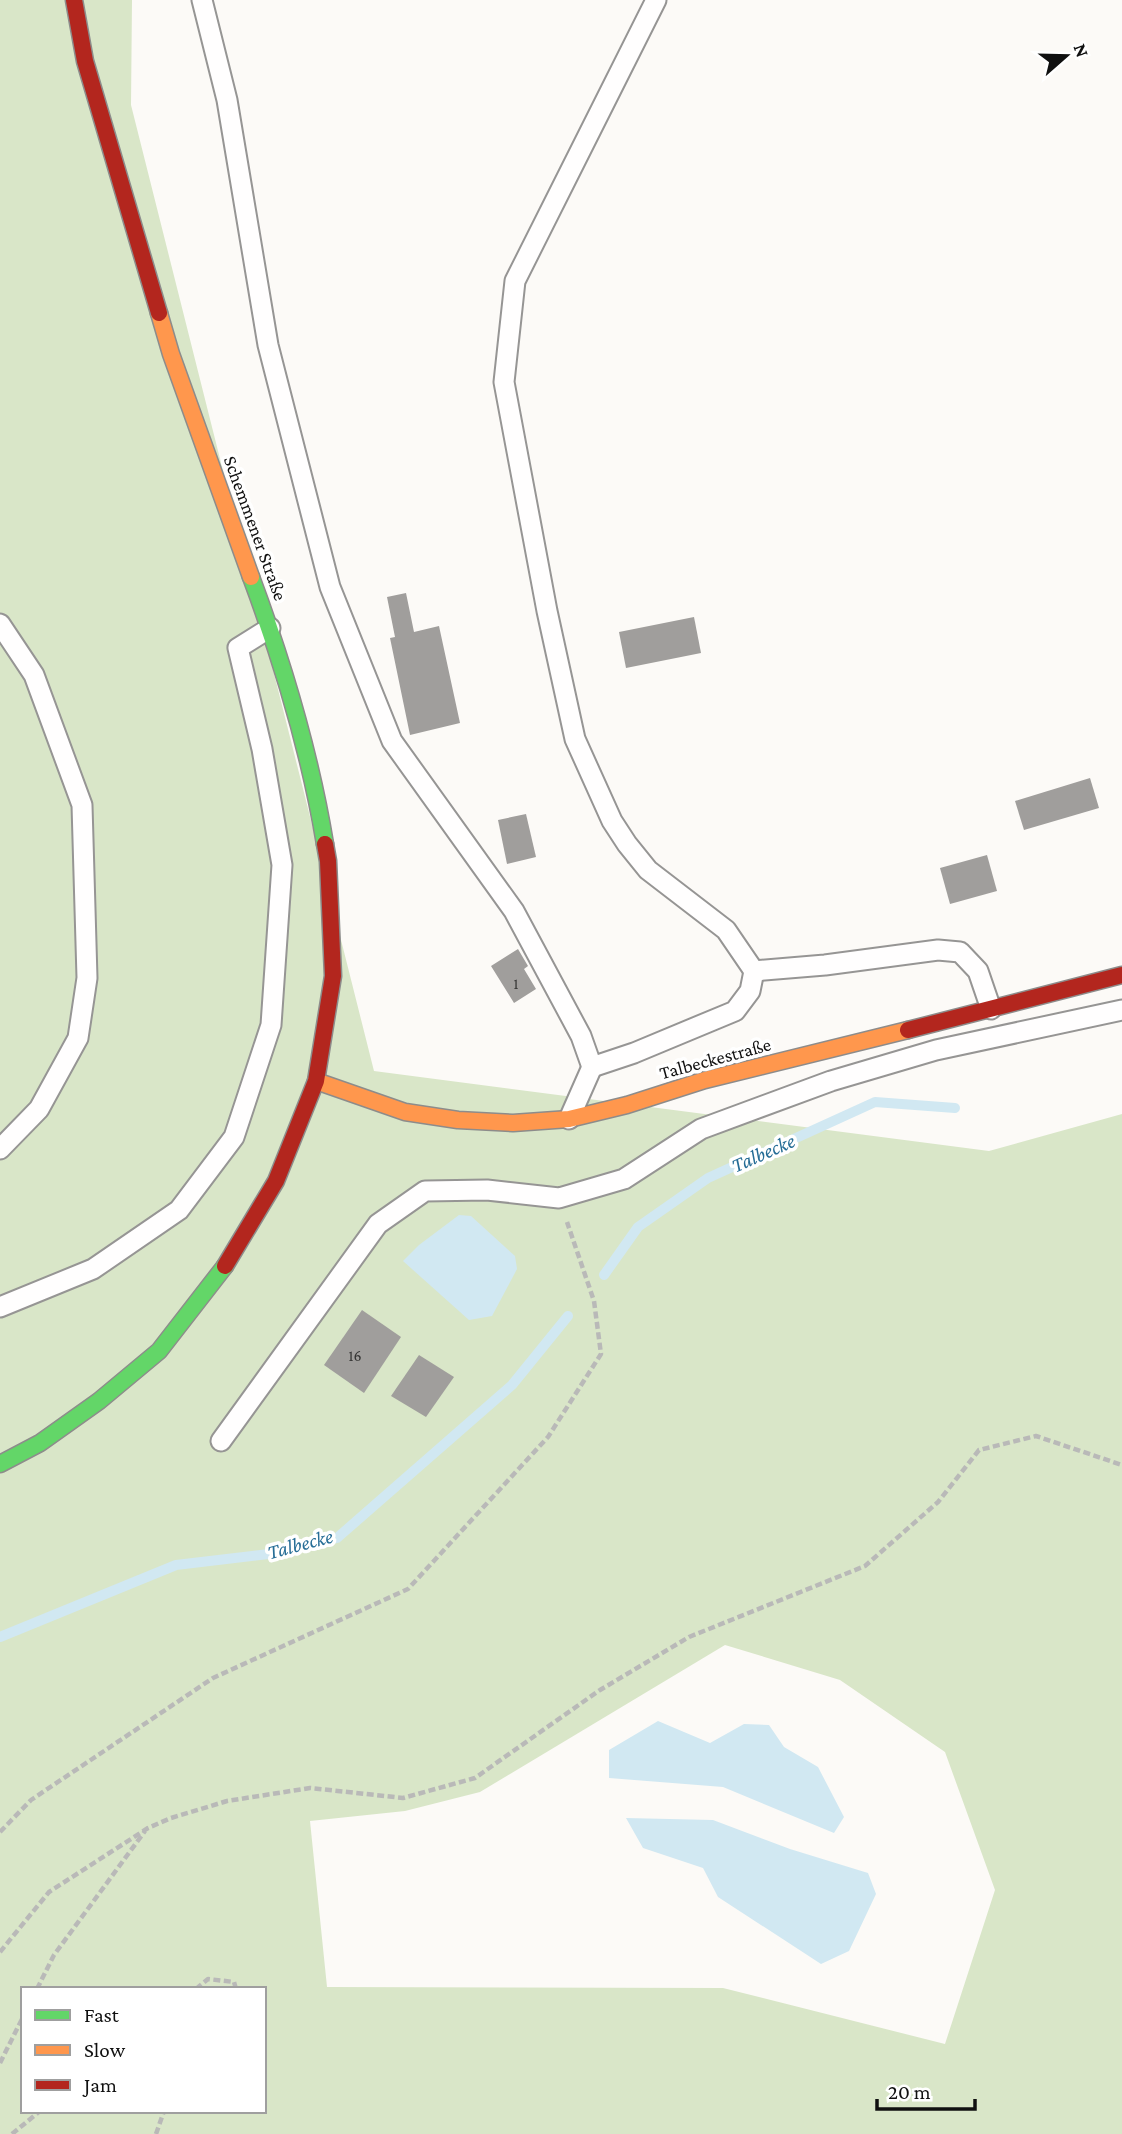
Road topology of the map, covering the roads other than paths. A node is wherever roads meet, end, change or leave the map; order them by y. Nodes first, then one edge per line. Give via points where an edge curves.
1 (74, 0) edge
2 (202, 0) edge
3 (656, 0) edge
4 (0, 624) edge
5 (270, 628) junction
6 (754, 971) junction
7 (1122, 975) edge
8 (991, 1009) junction
9 (1122, 1010) edge
10 (592, 1067) junction
11 (316, 1081) junction
12 (569, 1119) junction
13 (0, 1149) edge
14 (0, 1307) edge
15 (221, 1441) dead end
16 (0, 1464) edge

1 - 5 main road, Schemmener Straße via 85,61 171,355
2 - 10 lane via 227,100 268,345 330,587 392,741 514,911 582,1036
3 - 6 lane via 515,281 504,382 575,739 627,844 648,870 726,930
4 - 13 lane via 34,675 82,805 87,978 78,1038 39,1109
5 - 11 main road, Schemmener Straße via 316,787 328,861 333,976
5 - 14 lane via 238,648 262,749 282,866 271,1025 234,1137 179,1210 93,1269
6 - 8 lane via 939,950 960,952 978,971
6 - 10 lane via 750,991 735,1011
7 - 8 main road, Talbeckestraße
8 - 12 main road, Talbeckestraße
9 - 15 lane via 936,1050 831,1081 702,1129 624,1179 559,1198 487,1190 425,1191 378,1224
10 - 12 lane
11 - 12 main road, Talbeckestraße via 405,1112 458,1120
11 - 16 main road, Schemmener Straße via 276,1181 231,1258 159,1350 99,1401 40,1443

